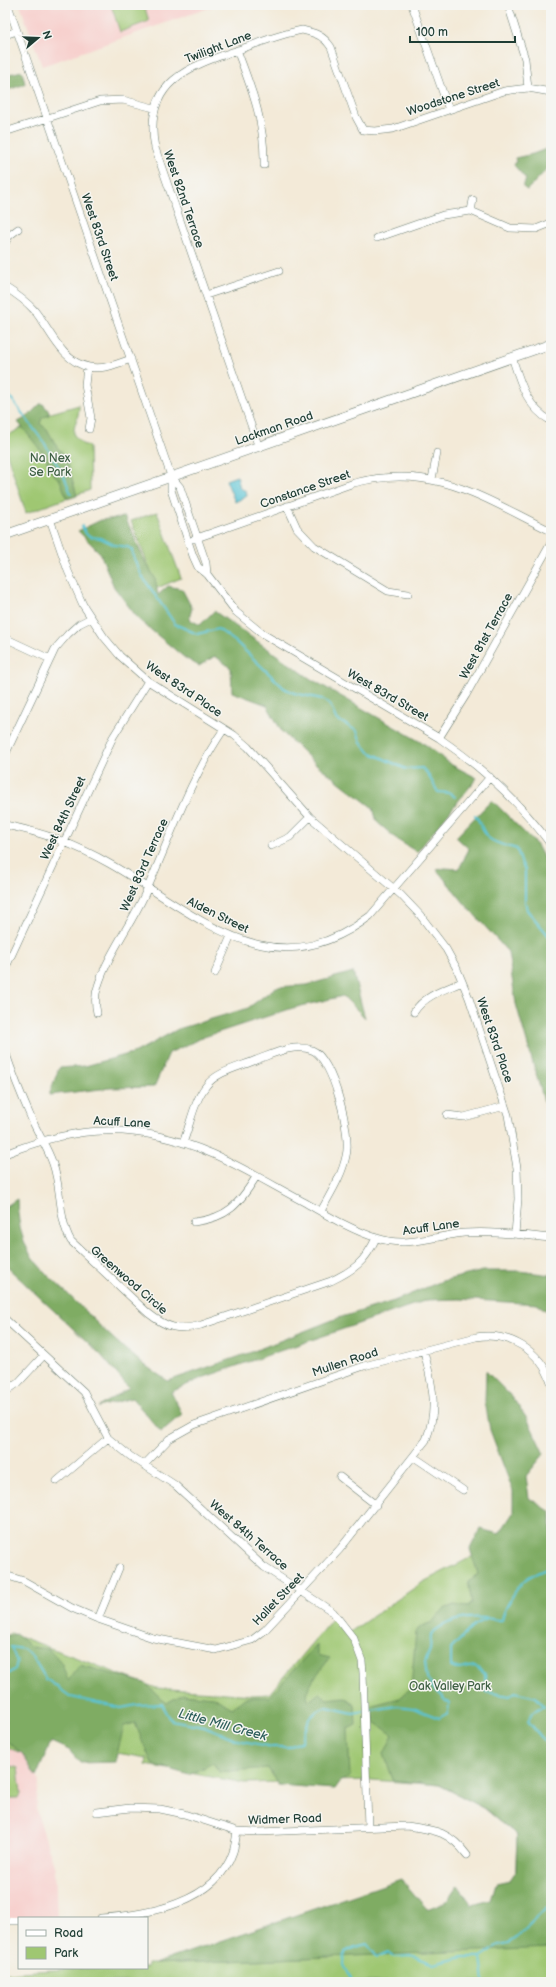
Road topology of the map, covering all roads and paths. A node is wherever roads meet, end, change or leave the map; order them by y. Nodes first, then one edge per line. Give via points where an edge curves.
1 (8, 5) edge
2 (412, 5) edge
3 (508, 5) edge
4 (17, 31) junction
5 (5, 35) edge
6 (237, 50) junction
7 (528, 88) junction
8 (551, 92) edge
9 (154, 108) junction
10 (448, 110) junction
11 (48, 118) junction
12 (363, 130) joint
13 (5, 132) edge
14 (264, 165) dead end
15 (473, 200) dead end
16 (471, 211) junction
17 (551, 223) edge
18 (18, 229) dead end
19 (378, 238) dead end
20 (5, 243) edge
21 (279, 271) dead end
22 (5, 288) edge
23 (206, 295) junction
24 (551, 344) edge
25 (512, 358) junction
26 (131, 359) junction
27 (86, 367) junction
28 (551, 421) edge
29 (89, 429) dead end
30 (258, 446) junction
31 (436, 453) dead end
32 (171, 476) junction
33 (432, 478) junction
34 (287, 506) junction
35 (50, 519) junction
36 (551, 531) edge
37 (5, 535) edge
38 (198, 537) junction
39 (188, 541) junction
40 (551, 543) edge
41 (207, 574) junction
42 (408, 594) dead end
43 (91, 618) junction
44 (5, 638) edge
45 (50, 659) junction
46 (148, 681) junction
47 (224, 729) junction
48 (439, 738) junction
49 (8, 742) edge
50 (5, 755) edge
51 (490, 777) junction
52 (310, 817) junction
53 (5, 825) edge
54 (64, 841) junction
55 (551, 844) edge
56 (271, 846) dead end
57 (147, 887) junction
58 (393, 889) junction
59 (231, 936) junction
60 (5, 969) edge
61 (215, 973) dead end
62 (462, 982) junction
63 (97, 1012) dead end
64 (414, 1012) dead end
65 (5, 1052) edge
66 (505, 1106) junction
67 (447, 1115) dead end
68 (43, 1140) junction
69 (183, 1143) junction
70 (5, 1154) edge
71 (256, 1177) junction
72 (321, 1212) junction
73 (194, 1222) dead end
74 (516, 1234) junction
75 (376, 1238) junction
76 (551, 1238) edge
77 (5, 1319) edge
78 (424, 1352) junction
79 (44, 1355) junction
80 (551, 1382) edge
81 (5, 1392) edge
82 (108, 1438) junction
83 (414, 1457) junction
84 (144, 1465) junction
85 (340, 1477) dead end
86 (57, 1481) dead end
87 (463, 1490) dead end
88 (376, 1505) junction
89 (119, 1568) dead end
90 (5, 1575) edge
91 (300, 1591) junction
92 (98, 1619) junction
93 (97, 1812) dead end
94 (368, 1827) junction
95 (237, 1831) junction
96 (467, 1855) dead end
97 (110, 1917) edge
98 (5, 1921) edge
99 (18, 1921) edge

1 - 4 street, West 83rd Street
2 - 10 street
3 - 7 street via 525,59
4 - 5 street
4 - 11 street, West 83rd Street
6 - 9 street, Twilight Lane via 188,69 167,88
6 - 12 street, Twilight Lane via 291,32 302,30 316,33 330,46
6 - 14 street via 261,118 265,149
7 - 8 street, Woodstone Street
7 - 10 street, Woodstone Street via 504,91
9 - 11 street via 123,100 109,100
9 - 23 street, West 82nd Terrace via 152,121 155,148
10 - 12 street, Woodstone Street via 393,129
11 - 13 street
11 - 26 street, West 83rd Street
15 - 16 street
16 - 17 street via 510,228 536,229
16 - 19 street via 443,216
18 - 20 street
21 - 23 street
22 - 27 street via 33,309 64,352
23 - 30 street, West 82nd Terrace
24 - 25 main road, Lackman Road
25 - 28 street via 524,392 535,409
25 - 30 main road, Lackman Road
26 - 27 street via 106,367
26 - 32 street, West 83rd Street
27 - 29 street via 85,385 91,418
30 - 32 main road, Lackman Road
31 - 33 street
32 - 35 main road, Lackman Road
32 - 38 street, West 83rd Street via 180,487
32 - 39 street, West 83rd Street via 171,490
33 - 34 street, Constance Street via 376,477
33 - 36 street, Constance Street via 474,493
34 - 38 street, Constance Street
34 - 42 street via 297,528 314,546 388,591
35 - 37 main road, Lackman Road
35 - 43 street, West 83rd Place via 76,590
38 - 39 street, Constance Street
38 - 41 street, West 83rd Street
39 - 41 street, West 83rd Street via 198,567
40 - 48 street, West 81st Terrace
41 - 48 street, West 83rd Street via 236,612 263,634
43 - 45 street via 68,634
43 - 46 street, West 83rd Place via 120,656
44 - 45 street
45 - 49 street
46 - 47 street, West 83rd Place
46 - 54 street, West 84th Street via 113,737
47 - 52 street, West 83rd Place via 248,747
47 - 57 street, West 83rd Terrace via 188,792
48 - 51 street, West 83rd Street
49 - 50 street
51 - 55 street, West 83rd Street via 513,798
51 - 58 street, Alden Street
52 - 56 street via 290,837
52 - 58 street, West 83rd Place
53 - 54 street, Alden Street
54 - 57 street, Alden Street via 110,864
54 - 60 street, West 84th Street
57 - 59 street, Alden Street
57 - 63 street, West 83rd Terrace via 98,986 95,1005
58 - 59 street, Alden Street via 370,916 330,940 306,946 274,947 254,944
58 - 62 street, West 83rd Place via 436,934
59 - 61 street
62 - 64 street via 430,997 418,1005
62 - 66 street, West 83rd Place
65 - 68 street via 21,1095
66 - 67 street via 464,1117
66 - 74 street, West 83rd Place via 514,1140 517,1168
68 - 69 street, Acuff Lane via 88,1131 117,1130 151,1134
68 - 70 street, Acuff Lane
68 - 75 street, Greenwood Circle via 53,1165 61,1213 71,1241 148,1314 173,1328 201,1325 349,1272 359,1265
69 - 71 street, Acuff Lane via 214,1155
69 - 72 street via 205,1087 214,1078 285,1050 315,1047 331,1077 348,1140 342,1171
71 - 72 street, Acuff Lane
71 - 73 street via 241,1200 227,1213 211,1220
72 - 75 street, Acuff Lane
74 - 75 street, Acuff Lane via 463,1234 395,1243
74 - 76 street, Acuff Lane
77 - 79 street, West 84th Terrace
78 - 80 street, Mullen Road via 482,1336 508,1339 526,1347 536,1356
78 - 83 street, Hallet Street via 434,1409 432,1425 426,1440
78 - 84 street, Mullen Road via 364,1366 194,1425 169,1439
79 - 81 street via 18,1383
79 - 82 street, West 84th Terrace via 84,1392
82 - 84 street, West 84th Terrace
82 - 86 street
83 - 87 street
83 - 88 street, Hallet Street
84 - 91 street, West 84th Terrace via 175,1485 264,1567
85 - 88 street
88 - 91 street, Hallet Street via 340,1549
89 - 92 street
90 - 92 street, Hallet Street via 24,1581 72,1608
91 - 92 street, Hallet Street via 265,1630 252,1640 216,1650 153,1638
91 - 94 street, West 84th Terrace via 333,1612 354,1639 362,1661
93 - 95 street, Widmer Road via 130,1808 160,1810 184,1814
94 - 95 street, Widmer Road via 287,1832
94 - 96 street, Widmer Road via 407,1826 449,1835
95 - 97 street via 233,1852 211,1884 192,1896 147,1913
98 - 99 street

